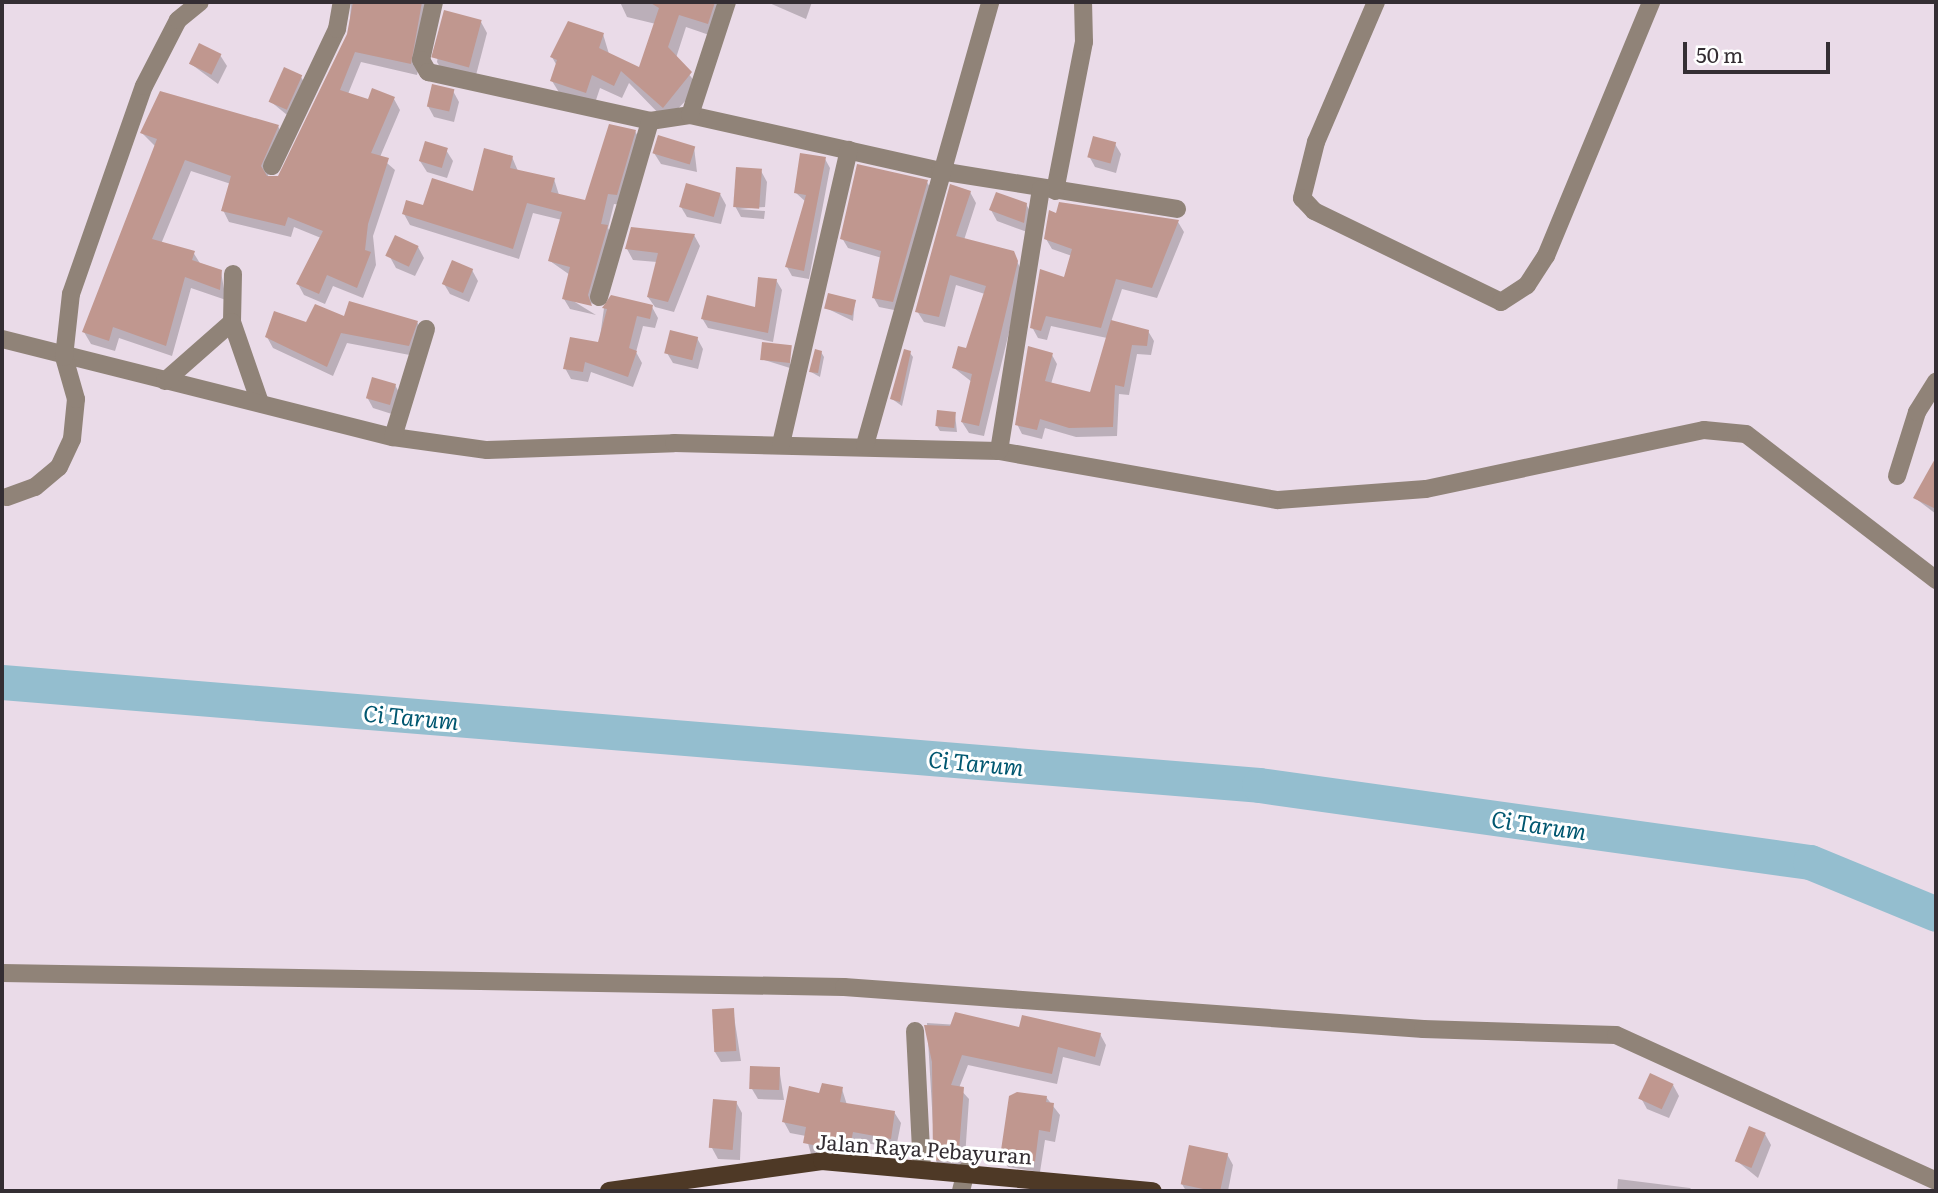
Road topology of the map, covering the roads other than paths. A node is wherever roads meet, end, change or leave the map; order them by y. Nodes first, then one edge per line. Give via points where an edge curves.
1 (200, 2) edge
2 (342, 2) edge
3 (434, 2) edge
4 (727, 2) edge
5 (990, 2) edge
6 (1083, 2) edge
7 (1376, 2) edge
8 (1651, 2) edge
9 (690, 115) junction
10 (650, 121) junction
11 (849, 150) junction
12 (272, 166) dead end
13 (940, 171) junction
14 (1048, 190) junction
15 (1177, 209) dead end
16 (233, 274) dead end
17 (599, 297) dead end
18 (232, 322) junction
19 (426, 329) dead end
20 (2, 340) edge
21 (64, 357) junction
22 (165, 381) junction
23 (1936, 381) edge
24 (260, 403) junction
25 (393, 437) junction
26 (781, 444) junction
27 (865, 444) junction
28 (999, 451) junction
29 (1897, 476) dead end
30 (7, 497) dead end
31 (1936, 580) edge
32 (2, 973) edge
33 (915, 1031) dead end
34 (922, 1168) junction
35 (966, 1171) junction
36 (1936, 1181) edge
37 (657, 1187) edge
38 (609, 1191) edge
39 (961, 1191) edge
40 (1153, 1191) edge

1 - 21 street via 178,20 144,86 71,294
2 - 12 street via 337,29
3 - 10 street via 422,69
4 - 9 street
5 - 13 street
6 - 14 street via 1084,42
7 - 8 street via 1315,142 1302,198 1314,211 1501,302 1527,285 1546,256
9 - 10 street
9 - 11 street
10 - 17 street
11 - 13 street
11 - 26 street
13 - 14 street
13 - 27 street
14 - 15 street
14 - 28 street
16 - 18 street
18 - 22 street
18 - 24 street
19 - 25 street
20 - 21 street
21 - 22 street
21 - 30 street via 76,400 72,439 59,467 35,487
22 - 24 street
23 - 29 street via 1917,412
24 - 25 street
25 - 26 street via 487,450
26 - 27 street
27 - 28 street
28 - 31 street via 1278,500 1426,489 1704,430 1746,434
32 - 36 street via 844,988 1423,1029 1616,1035
33 - 34 street
34 - 35 main road, Jalan Raya Pebayuran
34 - 37 main road, Jalan Raya Pebayuran via 822,1161
35 - 39 street
35 - 40 main road, Jalan Raya Pebayuran
37 - 38 main road, Jalan Raya Pebayuran

